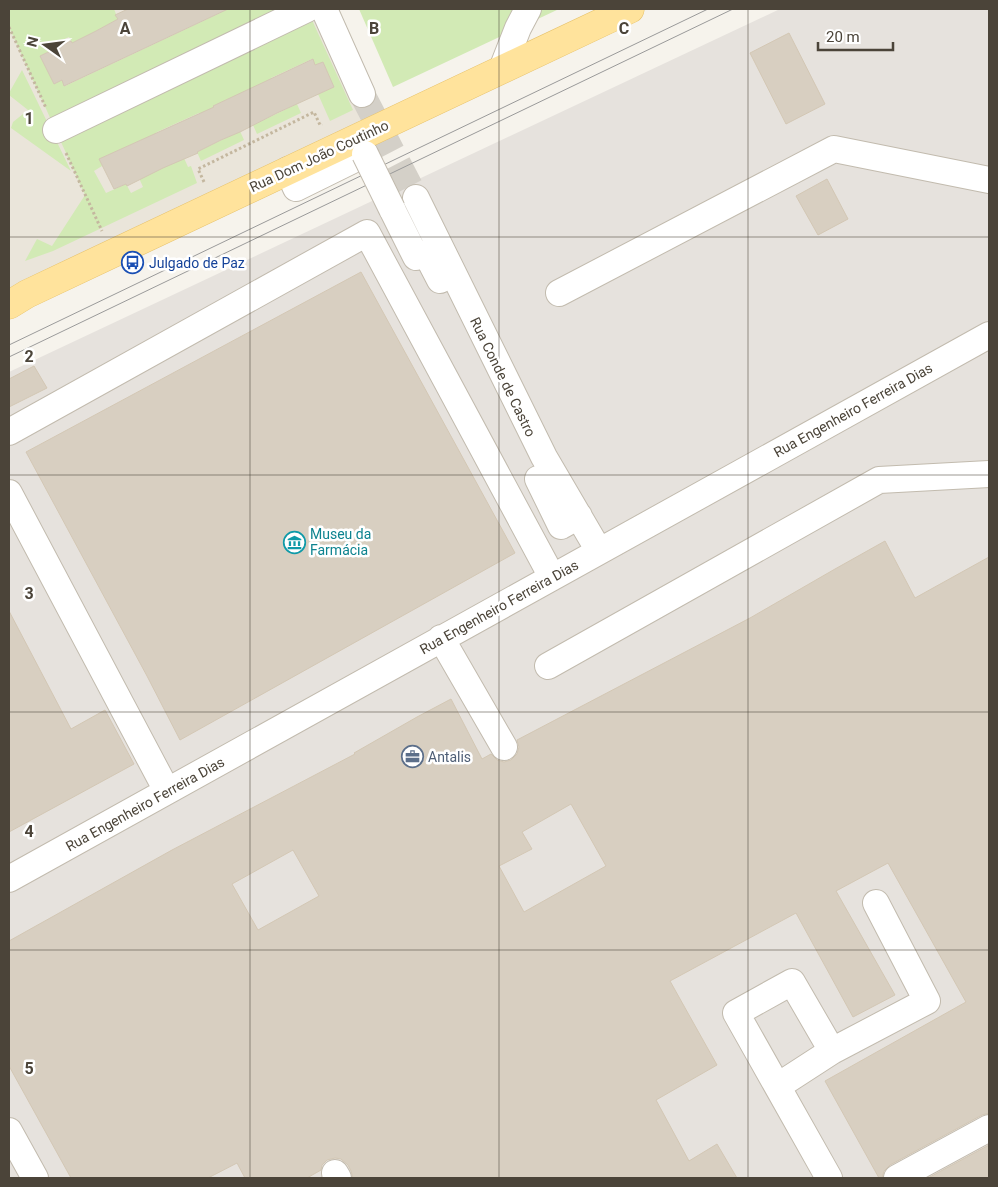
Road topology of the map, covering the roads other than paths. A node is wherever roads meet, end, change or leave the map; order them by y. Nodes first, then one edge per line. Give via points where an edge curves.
1 (307, 9) edge
2 (324, 9) edge
3 (528, 9) edge
4 (630, 9) edge
5 (502, 69) junction
6 (362, 94) tunnel mouth
7 (56, 130) dead end
8 (288, 170) junction
9 (989, 180) edge
10 (416, 198) tunnel mouth
11 (559, 293) dead end
12 (15, 300) edge
13 (989, 335) edge
14 (9, 432) edge
15 (989, 474) edge
16 (9, 493) edge
17 (579, 516) junction
18 (599, 551) junction
19 (552, 577) junction
20 (442, 638) junction
21 (548, 666) dead end
22 (504, 747) dead end
23 (167, 791) junction
24 (9, 879) edge
25 (876, 903) dead end
26 (832, 1051) junction
27 (778, 1086) junction
28 (989, 1128) edge
29 (9, 1131) edge
30 (35, 1178) edge
31 (829, 1178) edge
32 (897, 1178) edge

1 - 7 street
2 - 6 street
3 - 5 street
4 - 5 main road, Rua Dom João Coutinho
5 - 8 main road, Rua Dom João Coutinho
8 - 12 main road, Rua Dom João Coutinho
8 - 17 street, bridge via 296,188 365,154 416,257 426,253 562,526
9 - 11 street via 834,149
10 - 17 street, Rua Conde de Castro via 544,457
13 - 18 street, Rua Engenheiro Ferreira Dias
14 - 19 street via 367,233
15 - 21 street via 879,480
16 - 23 street
17 - 18 street, Rua Conde de Castro
18 - 19 street, Rua Engenheiro Ferreira Dias
19 - 20 street, Rua Engenheiro Ferreira Dias
20 - 22 street
20 - 23 street, Rua Engenheiro Ferreira Dias
23 - 24 street, Rua Engenheiro Ferreira Dias
25 - 26 street via 927,1001
26 - 27 street
26 - 27 street via 792,982 736,1013
27 - 31 street
28 - 32 street
29 - 30 street

